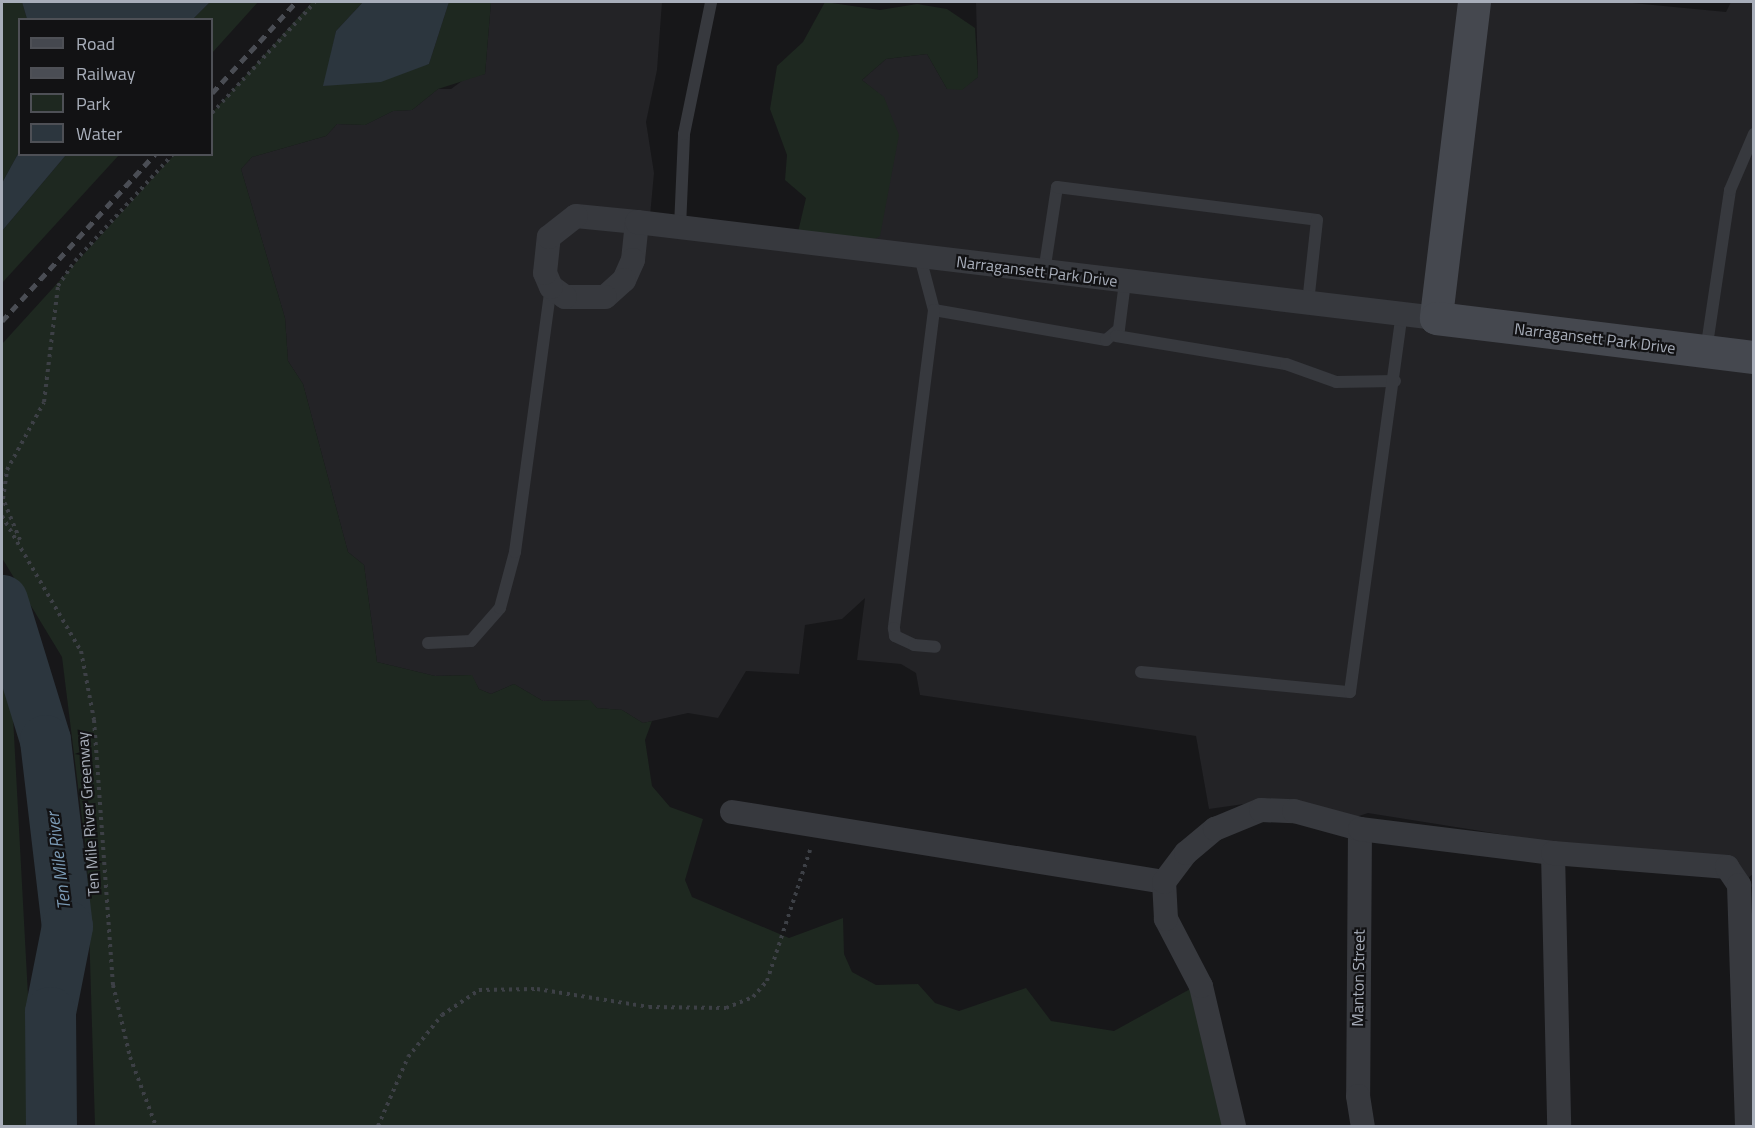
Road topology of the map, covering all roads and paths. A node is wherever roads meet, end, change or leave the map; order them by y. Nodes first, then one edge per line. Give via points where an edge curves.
1 (315, 2) edge
2 (711, 2) edge
3 (1474, 2) edge
4 (213, 112) edge
5 (1754, 134) edge
6 (1750, 151) edge
7 (171, 156) edge
8 (638, 222) junction
9 (680, 227) junction
10 (920, 257) junction
11 (1044, 272) junction
12 (1125, 282) junction
13 (551, 287) junction
14 (1308, 303) junction
15 (934, 310) junction
16 (1402, 314) junction
17 (1436, 318) junction
18 (1116, 336) junction
19 (1706, 351) junction
20 (1754, 357) edge
21 (1395, 381) junction
22 (2, 516) edge
23 (22, 546) junction
24 (428, 643) dead end
25 (935, 647) dead end
26 (1141, 672) dead end
27 (732, 812) dead end
28 (818, 826) junction
29 (1360, 829) junction
30 (1553, 853) junction
31 (1164, 882) junction
32 (1750, 1017) edge
33 (156, 1126) edge
34 (378, 1126) edge
35 (1234, 1126) edge
36 (1363, 1126) edge
37 (1559, 1126) edge
38 (1747, 1126) edge

1 - 4 path
2 - 9 lane via 684,134
3 - 17 street
5 - 6 lane
6 - 19 lane via 1730,190
7 - 23 path via 75,261 58,286 44,402 7,470 3,499
8 - 9 street, Narragansett Park Drive
8 - 13 street via 633,260 624,280 605,297 585,301
8 - 13 street, Narragansett Park Drive via 576,216 559,226 545,253
9 - 10 street, Narragansett Park Drive
10 - 11 street, Narragansett Park Drive
10 - 15 lane
11 - 12 street, Narragansett Park Drive
11 - 14 lane via 1057,187 1317,220
12 - 14 street, Narragansett Park Drive
12 - 18 lane
13 - 24 lane via 514,552 500,608 471,641
14 - 16 street, Narragansett Park Drive
15 - 18 lane via 1106,340
15 - 25 lane via 894,628 895,636 915,645
16 - 17 street, Narragansett Park Drive
16 - 21 lane
17 - 19 street, Narragansett Park Drive
18 - 21 lane via 1286,364 1336,381
19 - 20 street, Narragansett Park Drive
21 - 26 lane via 1350,692
22 - 23 path, Ten Mile River Greenway
23 - 33 path, Ten Mile River Greenway via 72,629 88,680 113,985 130,1057
27 - 28 street
28 - 31 street
28 - 34 path via 767,981 753,998 726,1008 649,1007 537,989 479,990 442,1015 408,1057
29 - 30 street
29 - 31 street via 1294,812 1238,816 1186,853
29 - 36 street, Manton Street via 1358,1096
30 - 32 street via 1727,867 1739,885
30 - 37 street
31 - 35 street via 1166,919 1201,986
32 - 38 street

